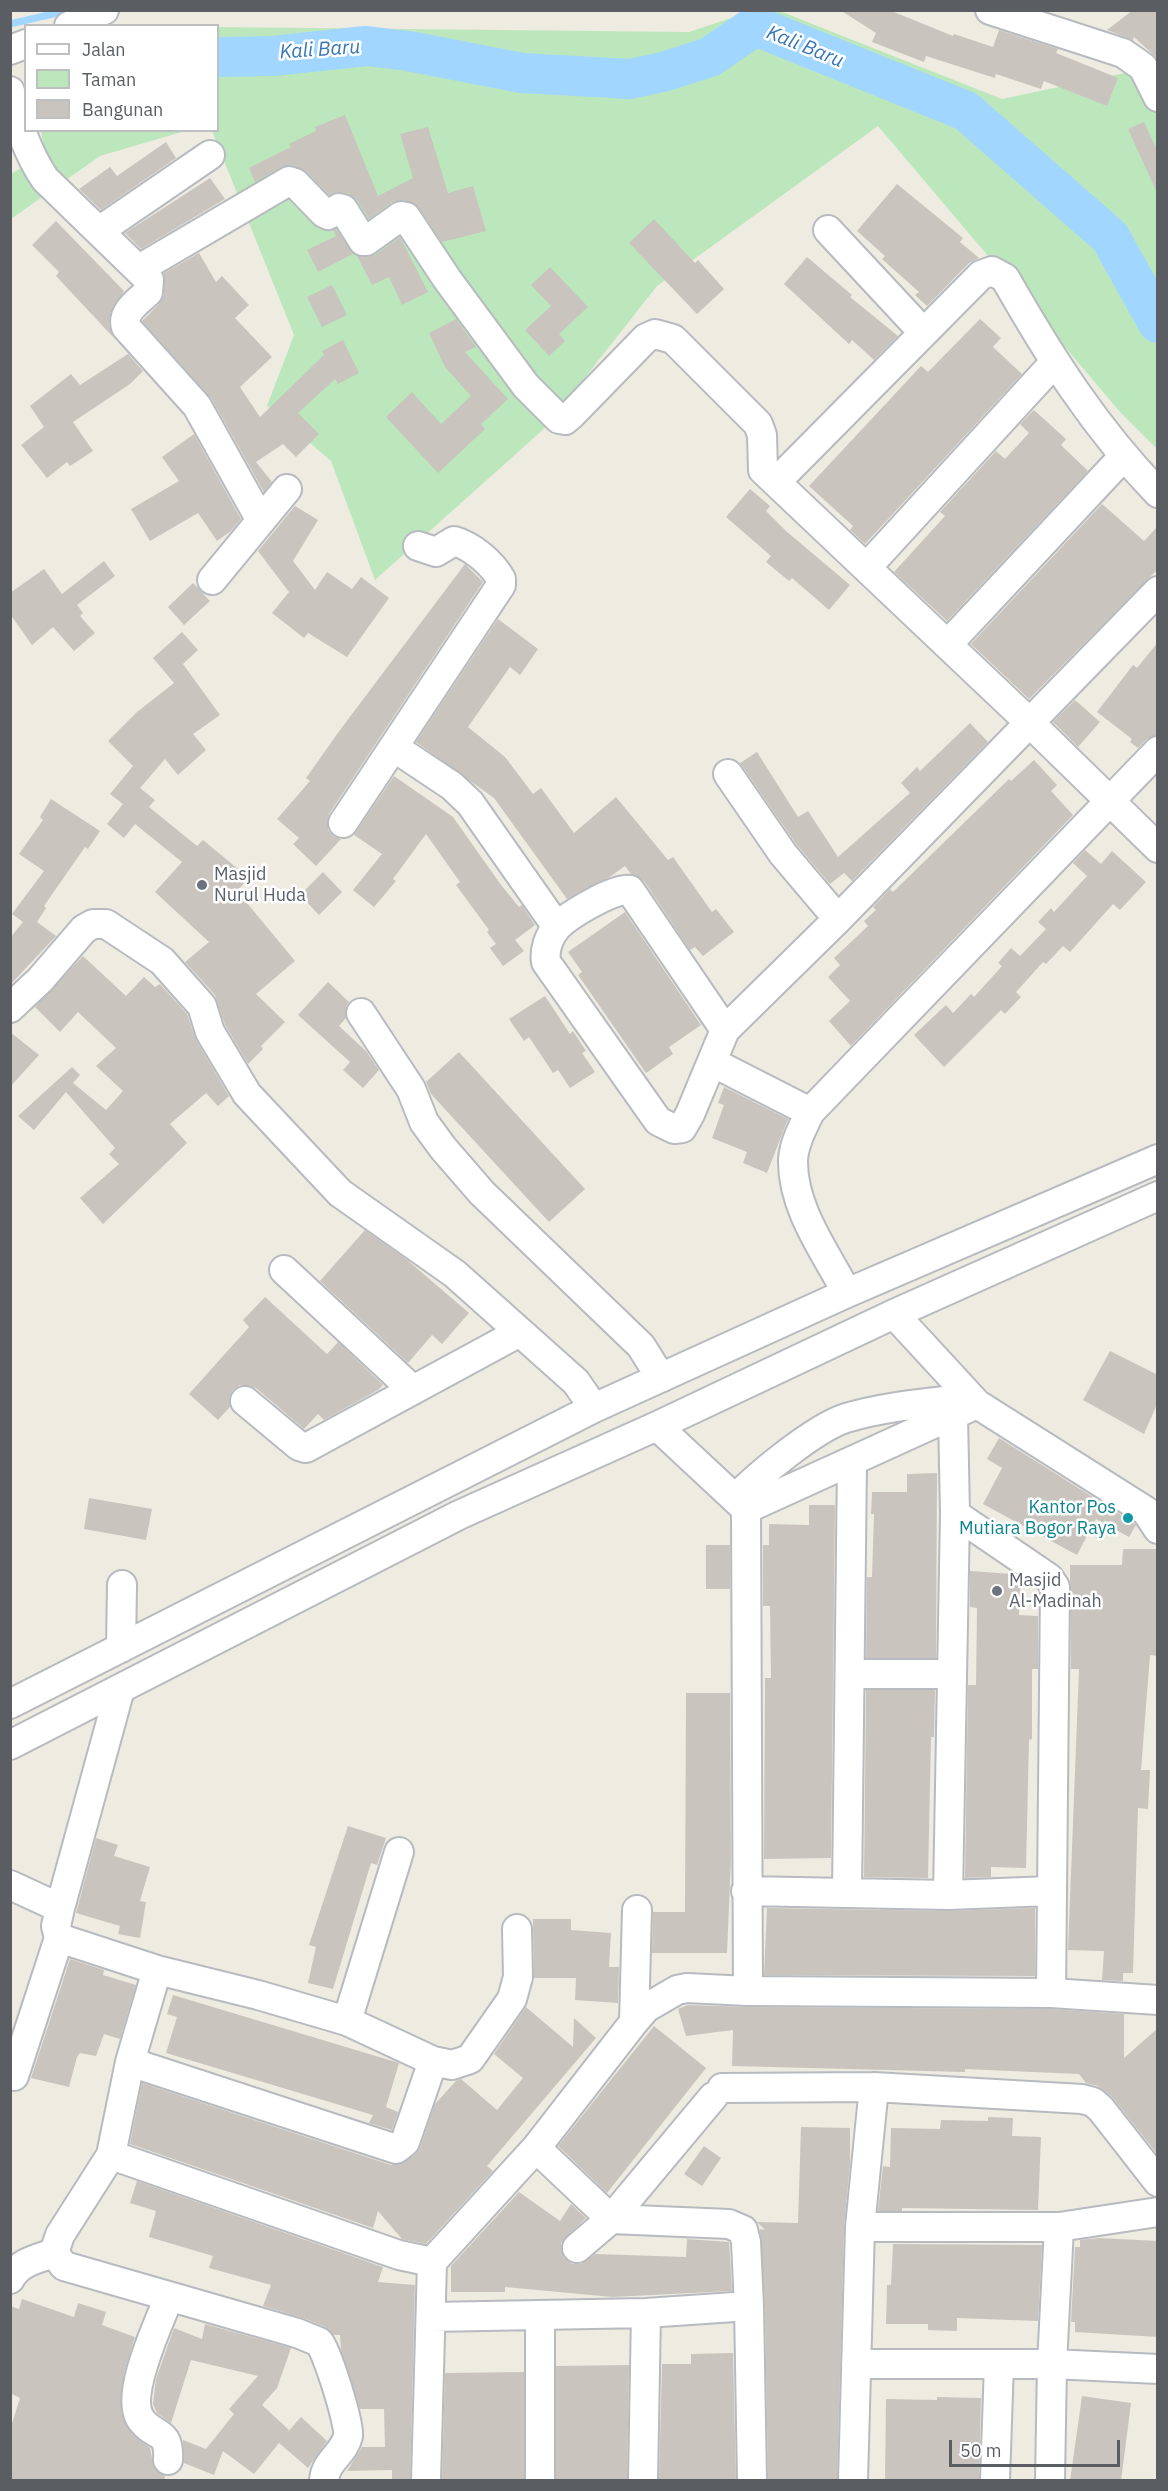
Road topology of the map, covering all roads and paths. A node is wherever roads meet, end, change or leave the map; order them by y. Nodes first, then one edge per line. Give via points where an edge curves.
1 (104, 10) edge
2 (990, 10) edge
3 (73, 24) edge
4 (1150, 62) edge
5 (1158, 97) edge
6 (12, 101) edge
7 (210, 155) dead end
8 (828, 230) dead end
9 (99, 231) junction
10 (139, 269) junction
11 (922, 332) junction
12 (1054, 363) junction
13 (1123, 457) junction
14 (776, 482) junction
15 (287, 489) dead end
16 (1158, 494) edge
17 (260, 519) junction
18 (418, 546) dead end
19 (867, 567) junction
20 (212, 580) dead end
21 (1158, 591) edge
22 (948, 644) junction
23 (1028, 721) junction
24 (395, 748) junction
25 (1158, 751) edge
26 (728, 774) dead end
27 (1109, 801) junction
28 (344, 823) dead end
29 (1158, 848) edge
30 (838, 919) junction
31 (557, 927) junction
32 (10, 1008) edge
33 (361, 1013) dead end
34 (725, 1030) junction
35 (712, 1062) junction
36 (810, 1112) junction
37 (1154, 1171) edge
38 (1158, 1196) edge
39 (284, 1270) dead end
40 (847, 1293) junction
41 (894, 1314) junction
42 (520, 1332) junction
43 (661, 1378) junction
44 (413, 1390) junction
45 (245, 1401) dead end
46 (967, 1406) junction
47 (594, 1408) junction
48 (657, 1426) junction
49 (852, 1461) junction
50 (444, 1481) junction
51 (740, 1504) junction
52 (955, 1514) junction
53 (459, 1515) junction
54 (1158, 1529) edge
55 (122, 1584) dead end
56 (121, 1648) junction
57 (851, 1674) junction
58 (951, 1674) junction
59 (120, 1689) junction
60 (10, 1704) edge
61 (10, 1744) edge
62 (399, 1852) dead end
63 (10, 1885) edge
64 (746, 1891) junction
65 (1051, 1891) junction
66 (847, 1893) junction
67 (948, 1895) junction
68 (60, 1908) junction
69 (637, 1910) dead end
70 (517, 1929) dead end
71 (59, 1938) junction
72 (157, 1970) junction
73 (748, 1991) junction
74 (1051, 1993) junction
75 (1158, 2000) edge
76 (347, 2021) junction
77 (634, 2022) junction
78 (433, 2061) junction
79 (130, 2062) junction
80 (14, 2076) dead end
81 (874, 2087) junction
82 (536, 2148) junction
83 (111, 2155) junction
84 (1158, 2182) edge
85 (1158, 2212) edge
86 (610, 2219) junction
87 (860, 2227) junction
88 (1059, 2227) junction
89 (577, 2248) dead end
90 (54, 2253) junction
91 (432, 2262) junction
92 (10, 2279) edge
93 (169, 2297) junction
94 (749, 2306) junction
95 (645, 2313) junction
96 (540, 2315) junction
97 (431, 2317) junction
98 (856, 2364) junction
99 (999, 2364) junction
100 (1052, 2364) junction
101 (1158, 2369) edge
102 (168, 2460) dead end
103 (324, 2481) edge
104 (426, 2481) edge
105 (540, 2481) edge
106 (643, 2481) edge
107 (752, 2481) edge
108 (854, 2481) edge
109 (995, 2481) edge
110 (1050, 2481) edge

1 - 3 street
2 - 4 street
4 - 5 street
6 - 9 street via 37,167 52,187
7 - 9 street
8 - 11 street
9 - 10 street
10 - 14 street via 289,181 324,213 343,209 366,242 401,216 406,217 526,386 556,418 565,420 572,414 646,338 664,335 684,349 758,424 763,470
10 - 17 street via 149,280 149,288 127,313 126,327 197,405
11 - 12 street via 981,275 995,271 1005,279
11 - 14 street
12 - 13 street
12 - 19 street
13 - 16 street
13 - 22 street
14 - 19 street
15 - 17 street
17 - 20 street
18 - 24 street via 436,552 454,540 465,544 497,572 501,582
19 - 22 street
21 - 23 street
22 - 23 street
23 - 27 street
23 - 30 street
24 - 28 street
24 - 31 street via 452,786 470,803
25 - 27 street
26 - 30 street via 783,854
27 - 29 street
27 - 36 street
30 - 34 street
31 - 34 street via 616,890 630,890
31 - 35 street via 548,942 546,962 660,1124 674,1129 685,1125
32 - 42 street via 84,929 101,923 115,929 162,961 202,1006 210,1032 248,1094 340,1193 454,1274
33 - 43 street via 411,1089 424,1122 443,1148 482,1193 641,1346
34 - 35 street
35 - 36 street
36 - 40 street via 794,1152 794,1179 806,1217
37 - 40 street
38 - 41 street
39 - 44 street
40 - 43 street
41 - 46 street
41 - 48 street
42 - 44 street
42 - 47 street via 576,1382
43 - 47 street
44 - 45 street via 306,1448
46 - 49 street
46 - 51 street via 894,1408 845,1419 752,1481
46 - 52 street
46 - 54 street via 1146,1511
47 - 50 street
48 - 51 street
48 - 53 street
49 - 51 street
49 - 57 street
50 - 53 street
50 - 56 street
51 - 64 street
52 - 58 street
52 - 65 street via 1049,1578 1055,1587
53 - 59 street
55 - 56 street
56 - 60 street
57 - 58 street
57 - 66 street
58 - 67 street
59 - 61 street
59 - 68 street
62 - 76 street
63 - 68 street
64 - 66 street
64 - 73 street
65 - 67 street
65 - 74 street
66 - 67 street
68 - 71 street via 56,1926
69 - 77 street
70 - 78 street via 517,1983 501,2017 467,2061 452,2066
71 - 72 street
71 - 80 street
72 - 76 street
72 - 79 street
73 - 74 street
73 - 77 street via 677,1990 646,2008
74 - 75 street
76 - 78 street
77 - 82 street
78 - 79 street via 405,2142 396,2149
79 - 83 street
81 - 84 street via 1090,2101 1101,2109
81 - 86 street via 718,2092
81 - 87 street
82 - 86 street
82 - 91 street
83 - 90 street via 60,2235
83 - 91 street via 399,2255
85 - 88 street
86 - 89 street
86 - 94 street via 729,2224 740,2228 746,2236
87 - 88 street
87 - 98 street
88 - 100 street
90 - 92 street via 28,2261
90 - 93 street via 64,2266
91 - 97 street
93 - 102 street via 136,2388 136,2410 148,2427 165,2437
93 - 103 street via 297,2333 322,2345 348,2426 343,2448 329,2462
94 - 95 street
94 - 107 street
95 - 96 street
95 - 106 street
96 - 97 street
96 - 105 street
97 - 104 street
98 - 99 street
98 - 108 street
99 - 100 street
99 - 109 street
100 - 101 street
100 - 110 street

